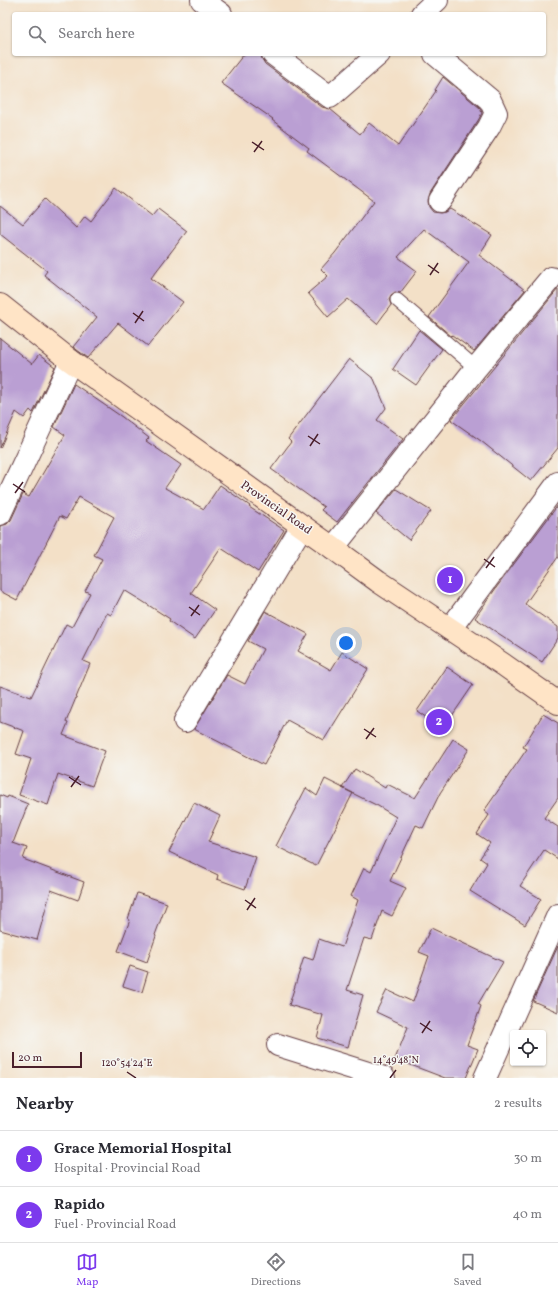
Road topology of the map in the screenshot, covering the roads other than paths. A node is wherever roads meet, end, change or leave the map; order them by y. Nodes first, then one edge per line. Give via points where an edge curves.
1 (202, 0) edge
2 (218, 12) edge
3 (276, 56) edge
4 (377, 56) edge
5 (437, 56) edge
6 (440, 201) dead end
7 (550, 278) dead end
8 (397, 300) dead end
9 (0, 304) edge
10 (71, 361) junction
11 (476, 368) junction
12 (558, 482) edge
13 (0, 514) edge
14 (302, 526) junction
15 (333, 548) junction
16 (450, 629) junction
17 (558, 703) edge
18 (185, 721) dead end
19 (558, 916) edge
20 (278, 1045) dead end
21 (384, 1078) edge
22 (485, 1078) edge

1 - 2 street
3 - 4 street via 330,97
5 - 6 street via 490,100 496,113
7 - 11 street
8 - 11 lane
9 - 10 main road, Provincial Road
10 - 13 street
10 - 14 main road, Provincial Road
11 - 15 street
12 - 16 street
14 - 15 main road, Provincial Road
14 - 18 street
15 - 16 main road, Provincial Road via 378,582
16 - 17 main road, Provincial Road
19 - 22 street
20 - 21 street

